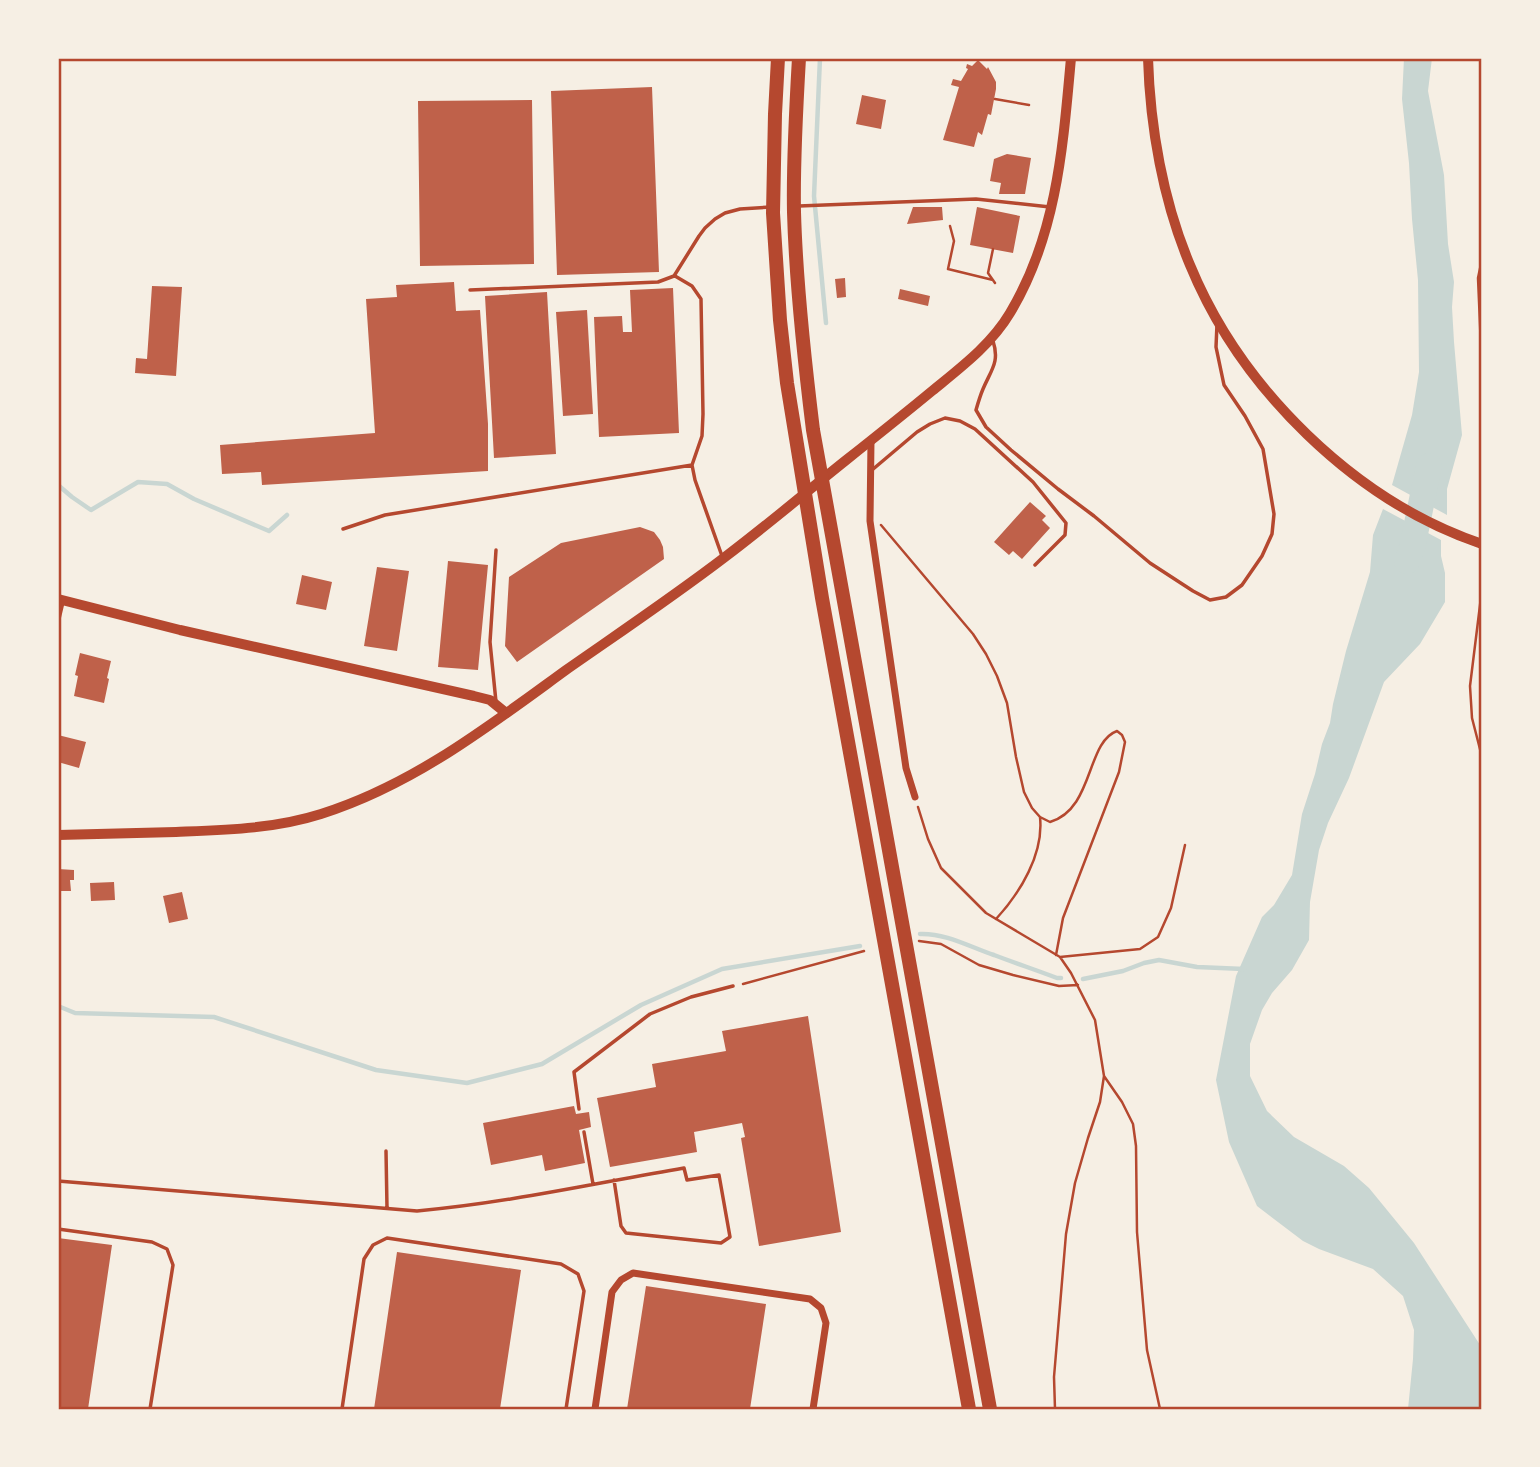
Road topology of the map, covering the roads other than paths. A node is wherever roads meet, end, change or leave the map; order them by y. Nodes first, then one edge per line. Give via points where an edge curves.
1 (778, 58) edge
2 (799, 58) edge
3 (1072, 58) edge
4 (1148, 58) edge
5 (778, 207) dead end
6 (791, 207) dead end
7 (1052, 207) junction
8 (674, 276) junction
9 (470, 290) dead end
10 (1217, 319) junction
11 (992, 338) junction
12 (871, 441) junction
13 (692, 466) junction
14 (870, 471) junction
15 (343, 529) dead end
16 (1482, 545) edge
17 (496, 550) dead end
18 (723, 558) junction
19 (1035, 565) dead end
20 (61, 599) edge
21 (58, 623) edge
22 (496, 704) junction
23 (506, 713) junction
24 (915, 797) road end
25 (58, 835) edge
26 (733, 986) road end
27 (579, 1109) dead end
28 (584, 1132) dead end
29 (386, 1151) dead end
30 (614, 1180) junction
31 (58, 1181) edge
32 (593, 1184) junction
33 (387, 1208) junction
34 (58, 1229) edge
35 (150, 1409) edge
36 (342, 1409) edge
37 (566, 1409) edge
38 (595, 1409) edge
39 (813, 1409) edge
40 (969, 1409) edge
41 (990, 1409) edge

1 - 40 highway via 774,214 787,383 819,584
2 - 41 highway via 794,213 813,429
3 - 7 main road
4 - 10 street via 1163,180 1183,247
5 - 8 lane via 740,209 715,219
6 - 7 lane via 976,200
7 - 11 main road via 1028,281
8 - 9 lane via 658,282
8 - 13 lane via 692,286 701,299 702,436
10 - 11 lane via 1216,347 1224,385 1263,449 1274,514 1272,534 1262,556 1242,584 1226,597 1210,600 1150,563 986,427 976,410 995,364
10 - 16 street via 1277,403 1331,455 1413,512
11 - 12 main road
12 - 14 street
12 - 18 main road
13 - 15 lane via 385,515
13 - 18 lane
14 - 19 lane via 930,424 945,418 975,429 1033,482 1066,523 1065,535
14 - 24 street via 870,516 906,768
17 - 22 lane via 490,642
18 - 23 main road
20 - 21 lane
20 - 22 street via 453,690
22 - 23 street
23 - 25 main road via 412,775 318,815 262,827
26 - 27 lane via 650,1014 574,1072
28 - 32 lane
29 - 33 lane
30 - 30 lane via 684,1168 687,1180 719,1175 730,1237 721,1243 626,1233
30 - 32 lane
31 - 33 lane
32 - 33 lane via 463,1207
34 - 35 lane via 152,1241 167,1249 173,1265
36 - 37 lane via 364,1259 373,1245 387,1238 561,1264 578,1274 584,1291
38 - 39 street via 612,1292 633,1273 810,1299 821,1308 826,1323

